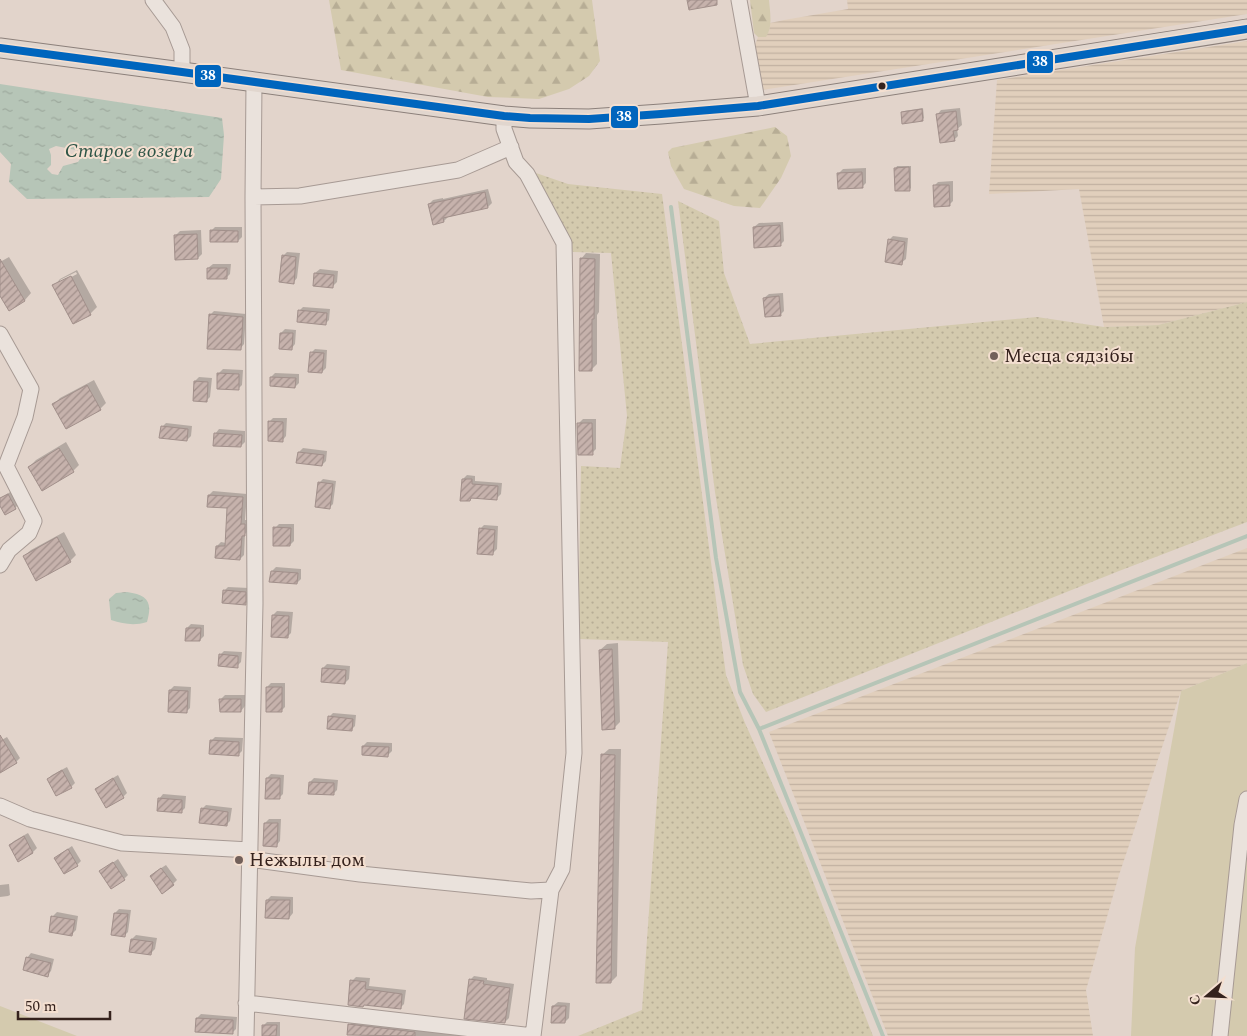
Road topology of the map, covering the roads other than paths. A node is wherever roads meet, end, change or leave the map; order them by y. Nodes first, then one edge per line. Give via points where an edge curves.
1 (153, 0) edge
2 (739, 0) edge
3 (1247, 29) edge
4 (0, 48) edge
5 (182, 72) junction
6 (254, 82) junction
7 (758, 106) junction
8 (504, 116) junction
9 (511, 147) junction
10 (253, 197) junction
11 (0, 334) edge
12 (0, 566) edge
13 (1247, 799) edge
14 (0, 806) edge
15 (250, 855) junction
16 (552, 890) junction
17 (246, 1003) junction
18 (246, 1036) edge
19 (1220, 1036) edge

1 - 5 street via 173,27 182,50
2 - 7 street
3 - 7 main road
4 - 5 main road
5 - 6 main road
6 - 8 main road
6 - 10 street
7 - 8 main road via 589,119
8 - 9 street via 504,129
9 - 10 street via 458,170 300,196
9 - 16 street via 516,162 527,174 564,244 574,753 562,869
10 - 15 street via 255,603
11 - 12 street via 31,389 25,417 6,466 34,521 29,533 9,550
13 - 19 street
14 - 15 street via 30,819 122,842
15 - 16 street via 360,874 531,891
15 - 17 street
16 - 17 street via 534,1036
17 - 18 street

